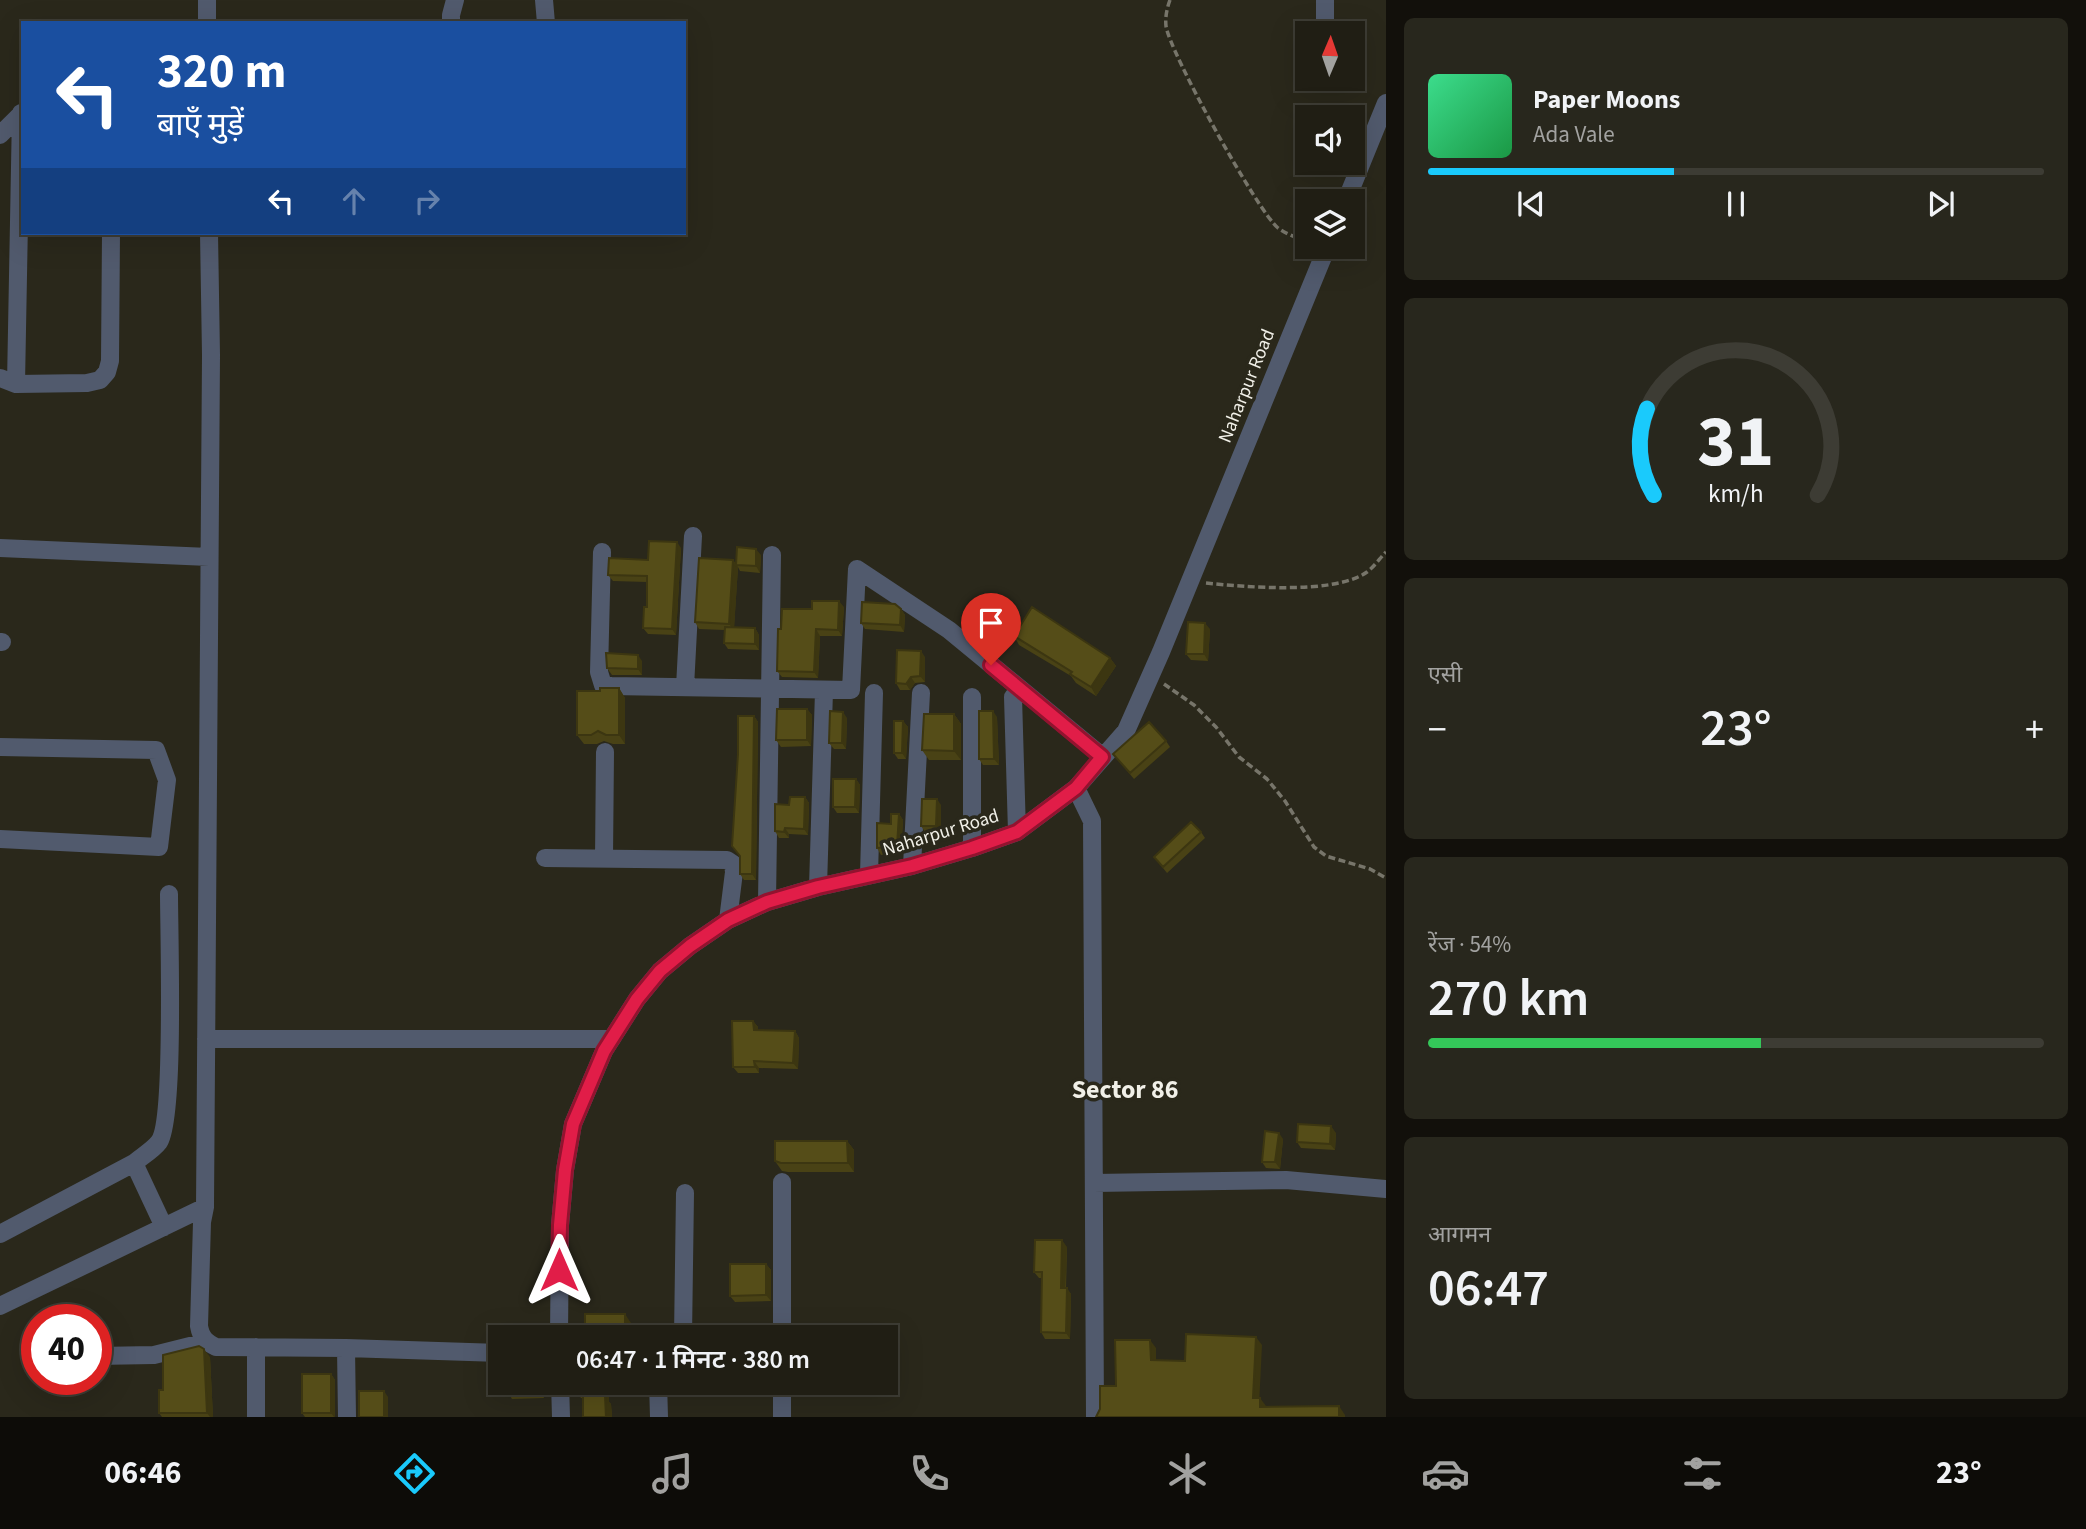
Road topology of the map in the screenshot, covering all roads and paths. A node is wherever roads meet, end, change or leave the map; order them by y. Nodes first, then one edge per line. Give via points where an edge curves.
1 (207, 0) edge
2 (456, 0) edge
3 (544, 0) edge
4 (1170, 0) edge
5 (1325, 0) edge
6 (207, 21) edge
7 (451, 21) edge
8 (546, 21) edge
9 (1325, 21) edge
10 (1386, 103) edge
11 (21, 113) edge
12 (21, 131) edge
13 (0, 135) edge
14 (1351, 189) edge
15 (111, 235) edge
16 (209, 235) edge
17 (1295, 236) edge
18 (1322, 259) edge
19 (8, 381) edge
20 (693, 536) dead end
21 (0, 548) edge
22 (602, 552) dead end
23 (1386, 552) edge
24 (772, 555) dead end
25 (209, 557) junction
26 (1190, 582) junction
27 (1151, 674) junction
28 (685, 687) junction
29 (771, 689) junction
30 (824, 691) junction
31 (874, 692) dead end
32 (921, 693) dead end
33 (972, 697) dead end
34 (1013, 697) dead end
35 (0, 747) edge
36 (606, 752) dead end
37 (1102, 757) junction
38 (1076, 788) junction
39 (1017, 832) junction
40 (0, 839) edge
41 (972, 848) junction
42 (545, 858) dead end
43 (604, 859) junction
44 (912, 866) junction
45 (869, 876) junction
46 (1386, 878) edge
47 (818, 887) junction
48 (169, 894) dead end
49 (767, 902) junction
50 (728, 920) junction
51 (206, 1039) junction
52 (612, 1040) junction
53 (134, 1164) junction
54 (782, 1182) dead end
55 (1094, 1183) junction
56 (1386, 1189) edge
57 (685, 1193) dead end
58 (205, 1207) junction
59 (164, 1227) junction
60 (0, 1234) edge
61 (0, 1306) edge
62 (559, 1325) edge
63 (683, 1325) edge
64 (782, 1325) edge
65 (206, 1342) junction
66 (256, 1347) junction
67 (346, 1348) junction
68 (488, 1353) edge
69 (112, 1356) edge
70 (560, 1395) edge
71 (658, 1395) edge
72 (782, 1395) edge
73 (256, 1417) edge
74 (347, 1417) edge
75 (561, 1417) edge
76 (659, 1417) edge
77 (782, 1417) edge
78 (1095, 1417) edge

1 - 6 street
2 - 7 street
3 - 8 street
4 - 17 path via 1166,27 1172,46 1261,208 1278,228
5 - 9 street
10 - 14 street
11 - 13 street
12 - 19 street
15 - 19 street via 107,372 100,380 87,383
16 - 25 street
18 - 26 street, Naharpur Road
20 - 28 street
21 - 25 street
22 - 28 street via 599,672 603,685
23 - 26 path via 1366,572 1344,582 1264,588
24 - 29 street
25 - 51 street
26 - 27 street, Naharpur Road
27 - 37 street, Naharpur Road via 1126,731
27 - 46 path via 1194,705 1239,757 1266,779 1314,848
28 - 29 street
29 - 30 street
29 - 49 street
30 - 37 street via 851,690 857,569 949,631
30 - 47 street
31 - 45 street
32 - 44 street
33 - 41 street
34 - 39 street
35 - 40 street via 156,750 167,780 159,847
36 - 43 street
37 - 38 street, Naharpur Road
38 - 39 street, Naharpur Road
38 - 55 street via 1092,821
39 - 41 street, Naharpur Road
41 - 44 street, Naharpur Road
42 - 43 street
43 - 50 street via 727,860 734,872
44 - 45 street, Naharpur Road
45 - 47 street, Naharpur Road
47 - 49 street, Naharpur Road
48 - 53 street via 165,1121 159,1142
49 - 50 street, Naharpur Road
50 - 52 street, Naharpur Road via 660,971
51 - 52 street
51 - 58 street
52 - 62 street, Naharpur Road via 573,1124 560,1225
53 - 59 street
53 - 60 street
54 - 64 street
55 - 56 street via 1286,1180
55 - 78 street
57 - 63 street
58 - 59 street
58 - 65 street via 199,1326
59 - 61 street
65 - 66 street via 216,1347
65 - 69 street via 154,1355
66 - 67 street
66 - 73 street
67 - 68 street
67 - 74 street
70 - 75 street
71 - 76 street
72 - 77 street

